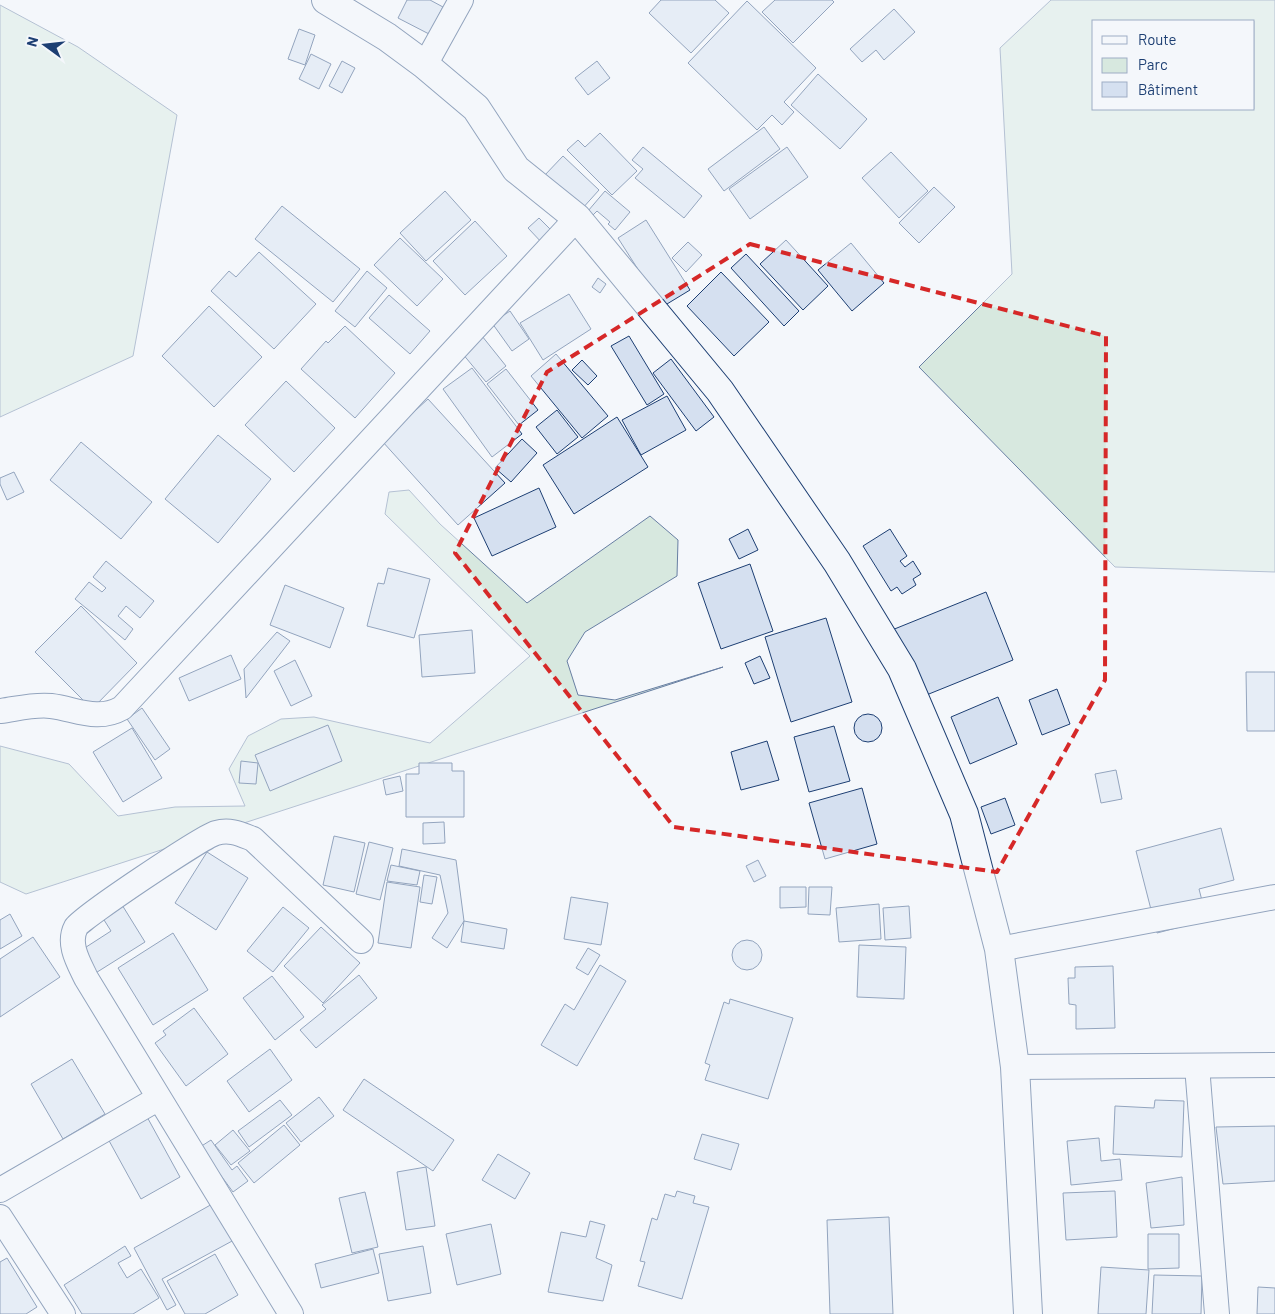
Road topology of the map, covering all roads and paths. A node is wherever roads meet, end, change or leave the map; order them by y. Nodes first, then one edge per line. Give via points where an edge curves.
1 (326, 0) edge
2 (461, 0) edge
3 (425, 65) junction
4 (577, 218) junction
5 (0, 711) edge
6 (1275, 897) edge
7 (361, 940) dead end
8 (999, 949) junction
9 (1275, 1065) edge
10 (1197, 1066) junction
11 (1015, 1067) junction
12 (159, 1098) junction
13 (0, 1190) edge
14 (0, 1217) edge
15 (63, 1314) edge
16 (291, 1314) edge
17 (1028, 1314) edge
18 (1216, 1314) edge

1 - 3 street
2 - 3 street
3 - 4 street via 476,108 516,169
4 - 5 street via 122,708 105,715 88,715 50,706
4 - 8 street via 720,391 838,562 902,669 964,814
6 - 8 street
7 - 12 street via 253,839 233,831 215,833 151,872 76,926 72,942 86,978
8 - 11 street
9 - 10 street
10 - 11 street
10 - 18 street
11 - 17 street
12 - 13 street
12 - 16 street
14 - 15 street

